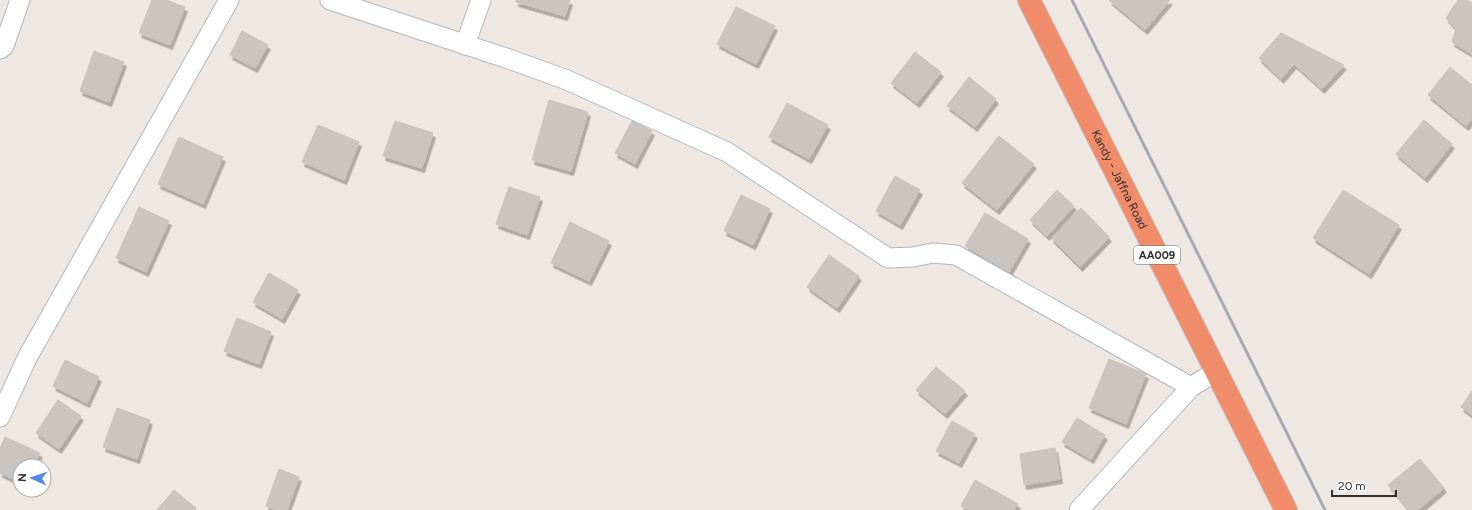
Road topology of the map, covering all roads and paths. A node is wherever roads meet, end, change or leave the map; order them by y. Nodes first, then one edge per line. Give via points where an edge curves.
1 (20, 0) edge
2 (229, 0) edge
3 (330, 0) edge
4 (480, 0) edge
5 (1029, 0) edge
6 (465, 45) junction
7 (0, 49) edge
8 (1215, 372) junction
9 (1190, 387) junction
10 (0, 417) edge
11 (1079, 510) edge
12 (1286, 510) edge

1 - 7 street via 4,46
2 - 10 street via 26,358
3 - 6 street
4 - 6 street
5 - 8 highway, Kandy - Jaffna Road / AA009
6 - 9 street via 567,80 727,152 888,258 933,253 956,255
8 - 9 street
8 - 12 highway, Kandy - Jaffna Road / AA009
9 - 11 street

